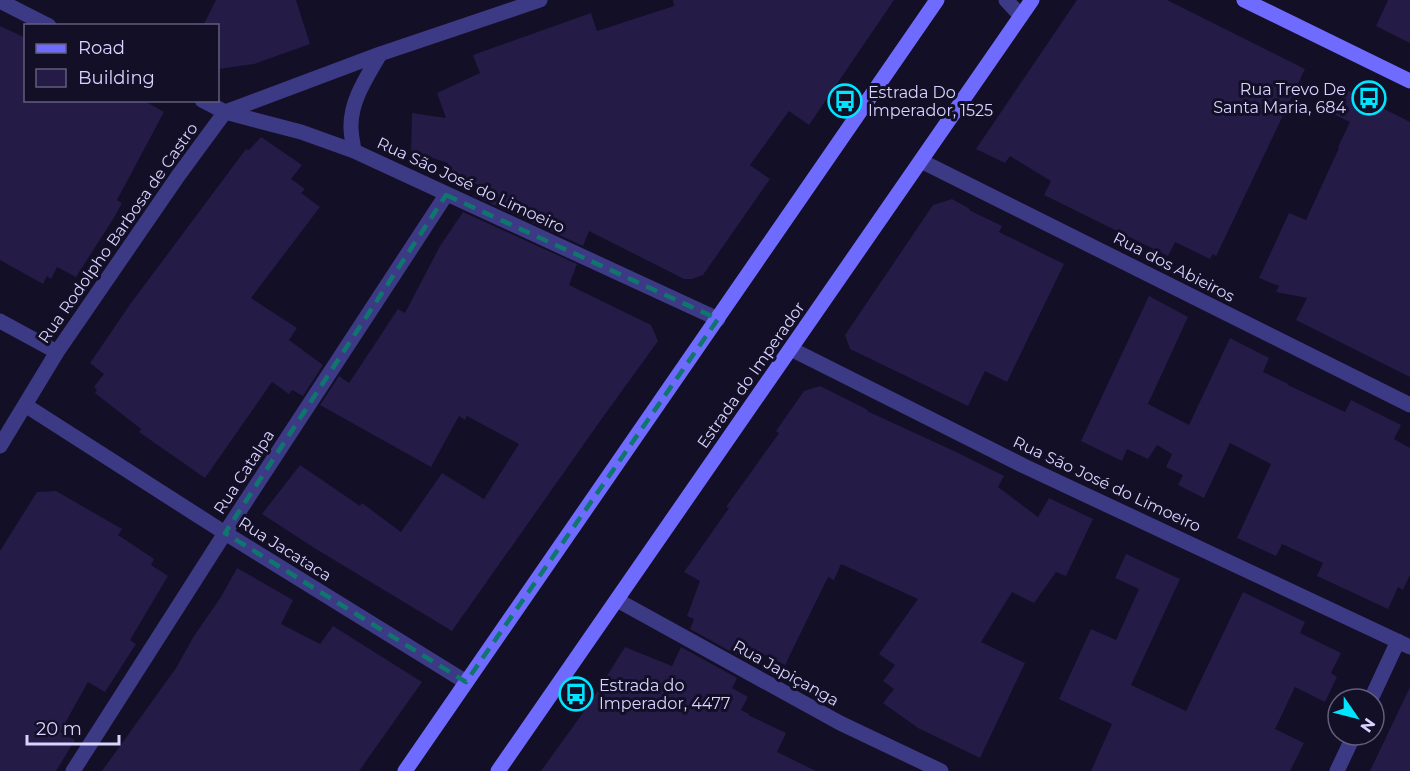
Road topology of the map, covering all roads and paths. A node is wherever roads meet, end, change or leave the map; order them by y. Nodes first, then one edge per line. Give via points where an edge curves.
1 (540, 0) edge
2 (937, 0) edge
3 (1006, 0) edge
4 (1032, 0) edge
5 (1244, 0) edge
6 (0, 2) edge
7 (1021, 16) junction
8 (45, 24) edge
9 (380, 54) junction
10 (1410, 81) edge
11 (206, 102) edge
12 (225, 112) junction
13 (354, 151) junction
14 (921, 160) junction
15 (446, 195) junction
16 (718, 319) junction
17 (0, 321) edge
18 (791, 349) junction
19 (57, 352) junction
20 (25, 405) junction
21 (1410, 405) edge
22 (0, 446) edge
23 (225, 533) junction
24 (617, 600) junction
25 (1404, 644) edge
26 (466, 682) junction
27 (1378, 687) edge
28 (1348, 747) edge
29 (73, 771) edge
30 (405, 771) edge
31 (498, 771) edge
32 (941, 771) edge
33 (1337, 771) edge

1 - 9 street
2 - 16 main road
3 - 7 street
4 - 7 main road, Estrada do Imperador
5 - 10 main road
6 - 8 street
7 - 14 main road, Estrada do Imperador
9 - 12 street
9 - 13 street via 353,107
11 - 12 street, Rua São José do Limoeiro
12 - 13 street, Rua São José do Limoeiro
12 - 19 street, Rua Rodolpho Barbosa de Castro
13 - 15 street, Rua São José do Limoeiro
14 - 18 main road, Estrada do Imperador
14 - 21 street, Rua dos Abieiros
15 - 16 street, Rua São José do Limoeiro
15 - 23 street, Rua Catalpa
16 - 26 main road
17 - 19 street
18 - 24 main road, Estrada do Imperador
18 - 25 street, Rua São José do Limoeiro via 1024,466
19 - 20 street, Rua Rodolpho Barbosa de Castro
20 - 22 street, Rua Rodolpho Barbosa de Castro
20 - 23 street, Rua Jacataca
23 - 26 street, Rua Jacataca
23 - 29 street, Rua Catalpa
24 - 31 main road, Estrada do Imperador
24 - 32 street, Rua Japiçanga via 840,723
25 - 27 street
26 - 30 main road
28 - 33 street

